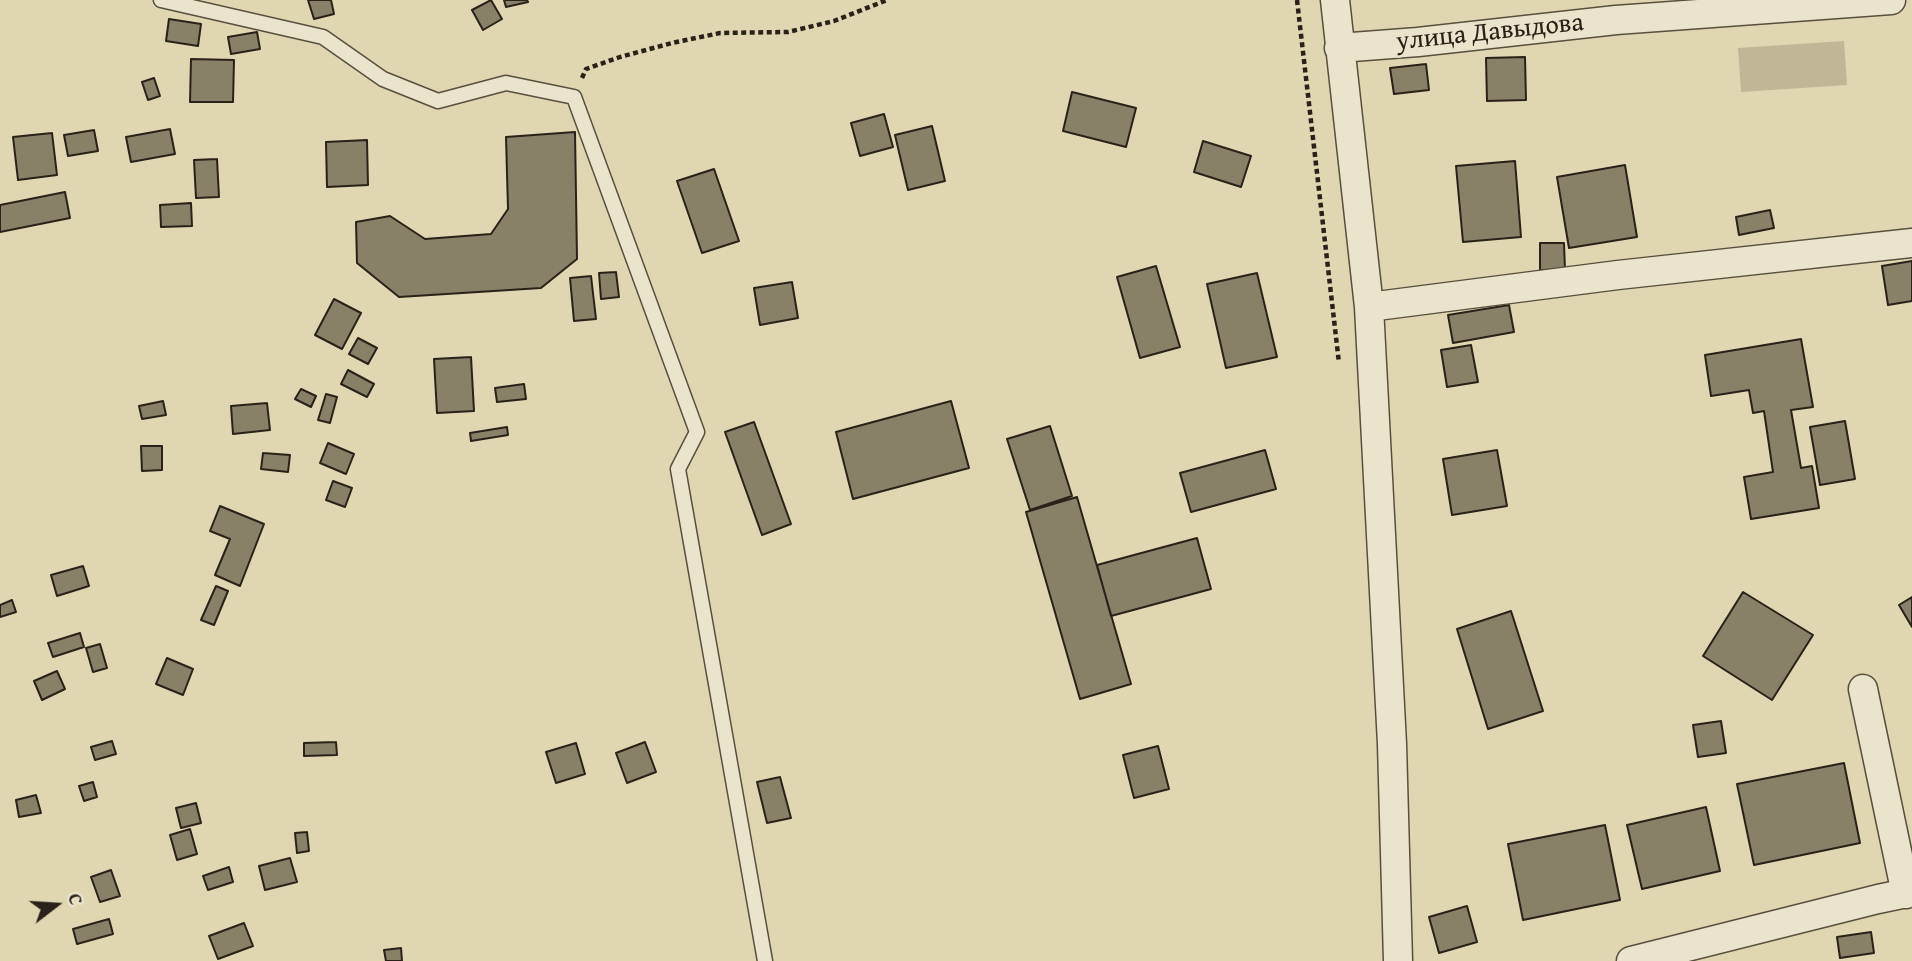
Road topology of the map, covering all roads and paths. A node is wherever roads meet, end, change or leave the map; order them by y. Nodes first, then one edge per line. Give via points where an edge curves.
1 (161, 0) edge
2 (887, 0) edge
3 (1297, 0) edge
4 (1335, 0) edge
5 (1891, 0) edge
6 (1339, 48) junction
7 (574, 97) junction
8 (1912, 243) edge
9 (1369, 307) junction
10 (1340, 367) dead end
11 (1863, 689) dead end
12 (1909, 893) edge
13 (765, 961) edge
14 (1398, 961) edge
15 (1631, 961) edge

1 - 7 lane via 323,37 383,79 438,101 506,83
2 - 7 path via 834,21 788,32 720,33 620,57 586,69
3 - 10 path
4 - 6 street
5 - 6 street, улица Давыдова via 1616,20
6 - 9 street
7 - 13 lane via 697,432 678,469
8 - 9 street
9 - 14 street via 1392,744
11 - 12 street
12 - 15 street

